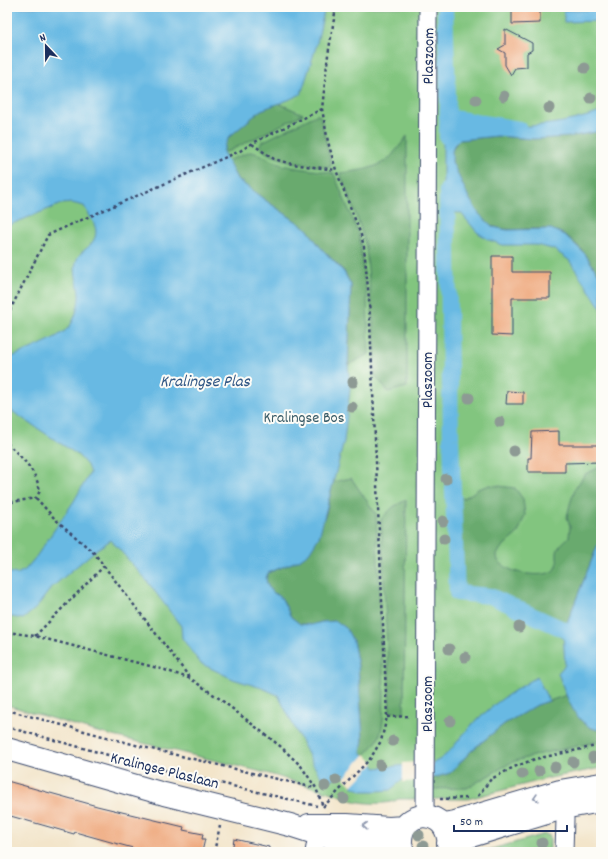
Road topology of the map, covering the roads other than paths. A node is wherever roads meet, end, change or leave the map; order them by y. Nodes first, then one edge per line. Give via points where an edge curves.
1 (428, 7) edge
2 (7, 749) edge
3 (601, 784) edge
4 (561, 799) junction
5 (601, 801) edge
6 (319, 830) edge
7 (440, 834) edge
8 (404, 842) edge
9 (564, 852) edge

1 - 7 street, Plaszoom via 424,794
2 - 6 main road, Kralingse Plaslaan via 164,794 290,826
3 - 4 main road
4 - 5 main road
4 - 7 main road
4 - 9 street
6 - 8 main road, Kralingse Plaslaan via 347,825 389,828
7 - 8 main road via 413,819

